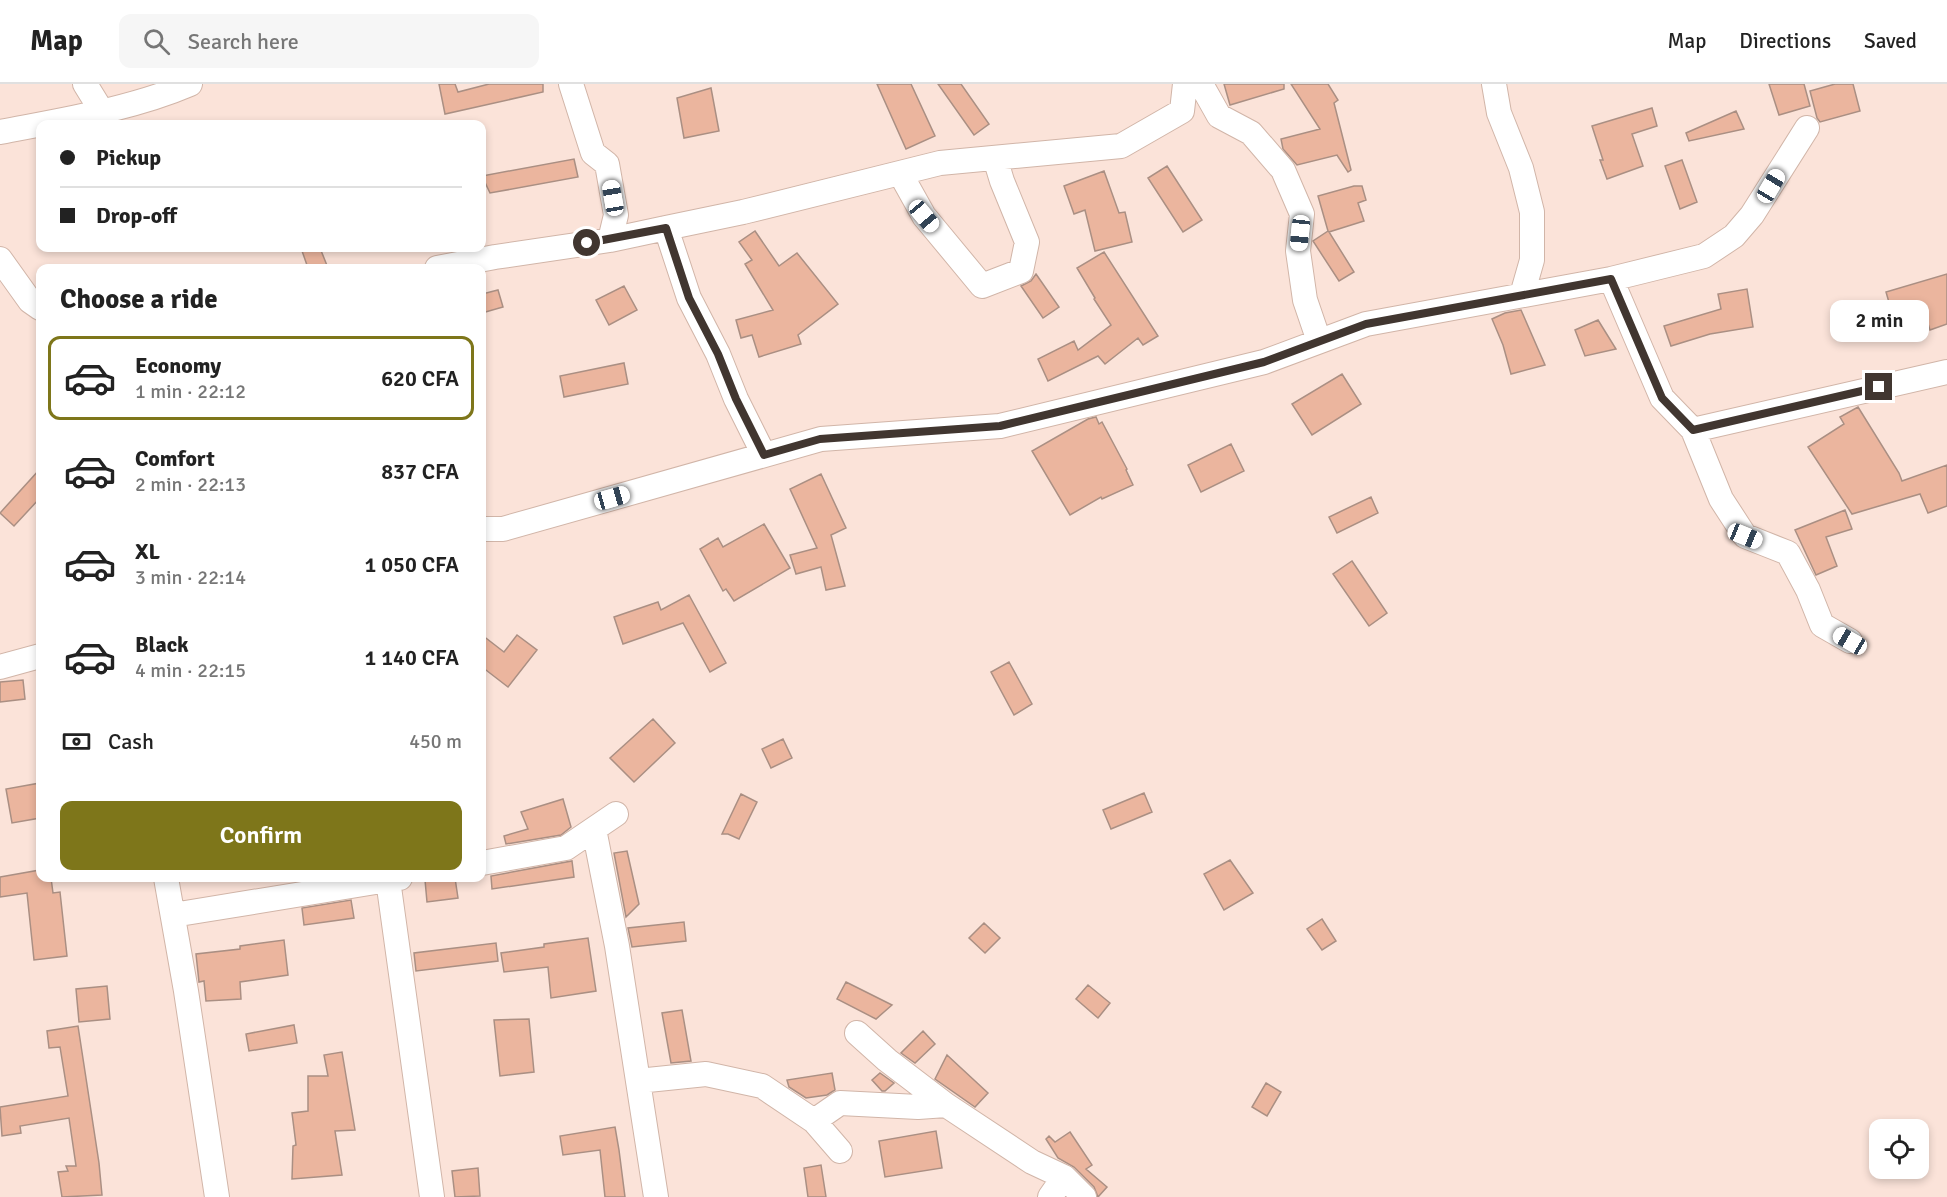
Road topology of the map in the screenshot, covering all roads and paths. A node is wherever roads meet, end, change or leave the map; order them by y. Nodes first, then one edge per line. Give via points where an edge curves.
1 (85, 84) edge
2 (190, 84) edge
3 (571, 84) edge
4 (1185, 84) edge
5 (1201, 84) edge
6 (1494, 84) edge
7 (101, 110) junction
8 (1182, 111) junction
9 (1219, 116) junction
10 (55, 120) edge
11 (36, 124) edge
12 (1808, 128) dead end
13 (0, 132) edge
14 (996, 158) junction
15 (900, 173) junction
16 (666, 228) junction
17 (610, 240) junction
18 (0, 259) edge
19 (458, 264) edge
20 (1611, 279) junction
21 (1522, 295) junction
22 (36, 305) edge
23 (1319, 341) junction
24 (1947, 372) edge
25 (1693, 430) junction
26 (764, 455) junction
27 (486, 529) edge
28 (1850, 641) dead end
29 (36, 657) edge
30 (0, 667) edge
31 (616, 814) dead end
32 (594, 829) junction
33 (486, 862) edge
34 (167, 882) edge
35 (376, 882) edge
36 (394, 882) edge
37 (173, 915) junction
38 (857, 1033) dead end
39 (638, 1081) junction
40 (946, 1105) junction
41 (814, 1121) junction
42 (840, 1151) dead end
43 (1064, 1177) junction
44 (218, 1197) edge
45 (432, 1197) edge
46 (656, 1197) edge
47 (1050, 1197) edge
48 (1084, 1197) edge

1 - 7 street
2 - 7 street
3 - 17 street via 593,153 607,164 616,214
4 - 8 street
5 - 9 street
6 - 21 street via 1499,113 1521,168 1532,213 1532,260
7 - 10 street
8 - 9 street
8 - 14 street via 1121,146
9 - 23 street via 1251,134 1283,170 1302,214 1298,251 1305,300
11 - 13 street
12 - 20 street via 1734,236 1704,256
14 - 15 street
14 - 15 street via 1027,242 1021,271 982,286 924,216
15 - 16 street
16 - 17 street
16 - 26 street via 689,298
17 - 19 street
18 - 22 street
20 - 21 street
20 - 25 street via 1662,398
21 - 23 street via 1366,324
23 - 26 street via 1264,362 1000,426 820,439
24 - 25 street
25 - 28 street via 1721,499 1745,536 1788,553 1822,625
26 - 27 street via 503,529
29 - 30 street
31 - 32 street
32 - 33 street via 566,848
32 - 39 street
34 - 37 street
35 - 37 street
36 - 45 street
37 - 44 street
38 - 40 street
39 - 41 street via 705,1074 762,1086
39 - 46 street
40 - 41 street via 840,1103
40 - 43 street via 1032,1161
41 - 42 street
43 - 47 street
43 - 48 street

